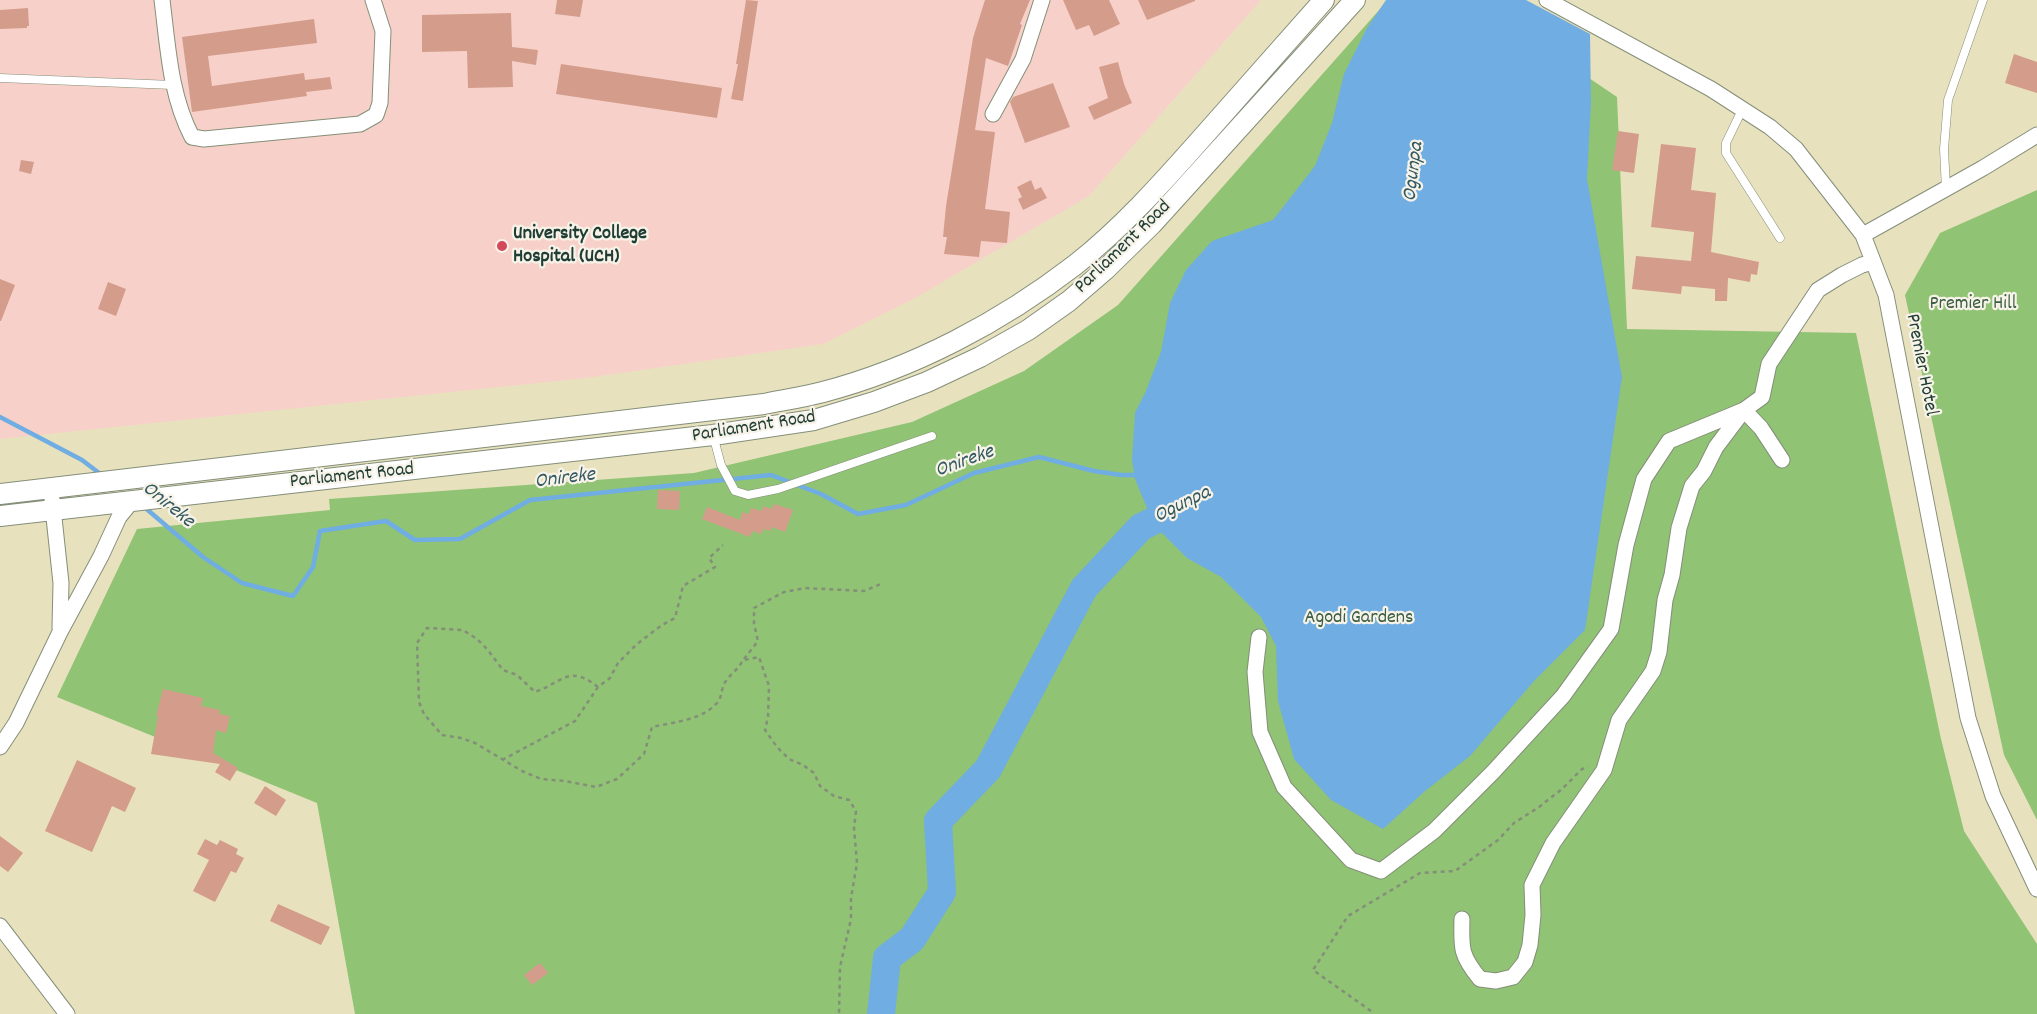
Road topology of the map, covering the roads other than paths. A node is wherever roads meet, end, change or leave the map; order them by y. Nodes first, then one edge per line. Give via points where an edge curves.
1 (162, 0) edge
2 (373, 0) edge
3 (1042, 0) edge
4 (1324, 0) edge
5 (1355, 0) edge
6 (1547, 0) edge
7 (1983, 0) edge
8 (0, 78) edge
9 (173, 85) junction
10 (1742, 110) junction
11 (993, 114) dead end
12 (2037, 136) edge
13 (1946, 189) junction
14 (1863, 235) junction
15 (1780, 238) dead end
16 (1873, 262) junction
17 (1744, 410) junction
18 (713, 435) junction
19 (932, 436) dead end
20 (1782, 460) dead end
21 (51, 488) junction
22 (0, 494) edge
23 (134, 501) junction
24 (53, 510) junction
25 (0, 516) edge
26 (60, 632) junction
27 (1259, 637) dead end
28 (0, 747) edge
29 (2037, 889) edge
30 (1462, 919) dead end
31 (0, 926) edge
32 (67, 1014) edge

1 - 9 street
2 - 9 street via 383,31 380,103 376,115 360,124 204,139 192,137
3 - 11 street via 1023,59
4 - 21 main road, Parliament Road via 1158,188 1076,264 1029,298 984,324 933,352 900,365 823,392 764,404
5 - 18 main road, Parliament Road via 1152,224 1083,288 1028,330 962,366 874,402 814,420
6 - 10 street, Premier Hotel via 1711,89
7 - 13 lane via 1948,100 1944,148
8 - 9 lane
10 - 14 street, Premier Hotel via 1770,127 1796,149
10 - 15 lane via 1726,144 1726,154
12 - 13 street
13 - 14 street
14 - 16 street, Premier Hotel
16 - 17 street via 1818,290 1769,364 1762,397
16 - 29 street, Premier Hotel via 1886,295 1968,718 1993,796
17 - 20 street via 1761,428
17 - 27 street via 1669,441 1644,479 1626,545 1611,629 1563,696 1493,772 1434,831 1382,871 1351,860 1284,787 1260,732 1256,672
17 - 30 street via 1692,486 1680,528 1653,671 1620,720 1604,770 1553,843 1532,885 1530,945 1525,962 1513,978 1480,980 1461,949
18 - 19 lane via 722,466 735,491 748,495
18 - 23 main road, Parliament Road
21 - 22 main road, Parliament Road
21 - 24 street
23 - 24 main road, Parliament Road
23 - 26 street via 119,517
24 - 25 main road, Parliament Road
24 - 26 street via 61,583
26 - 28 street via 16,723
31 - 32 street

